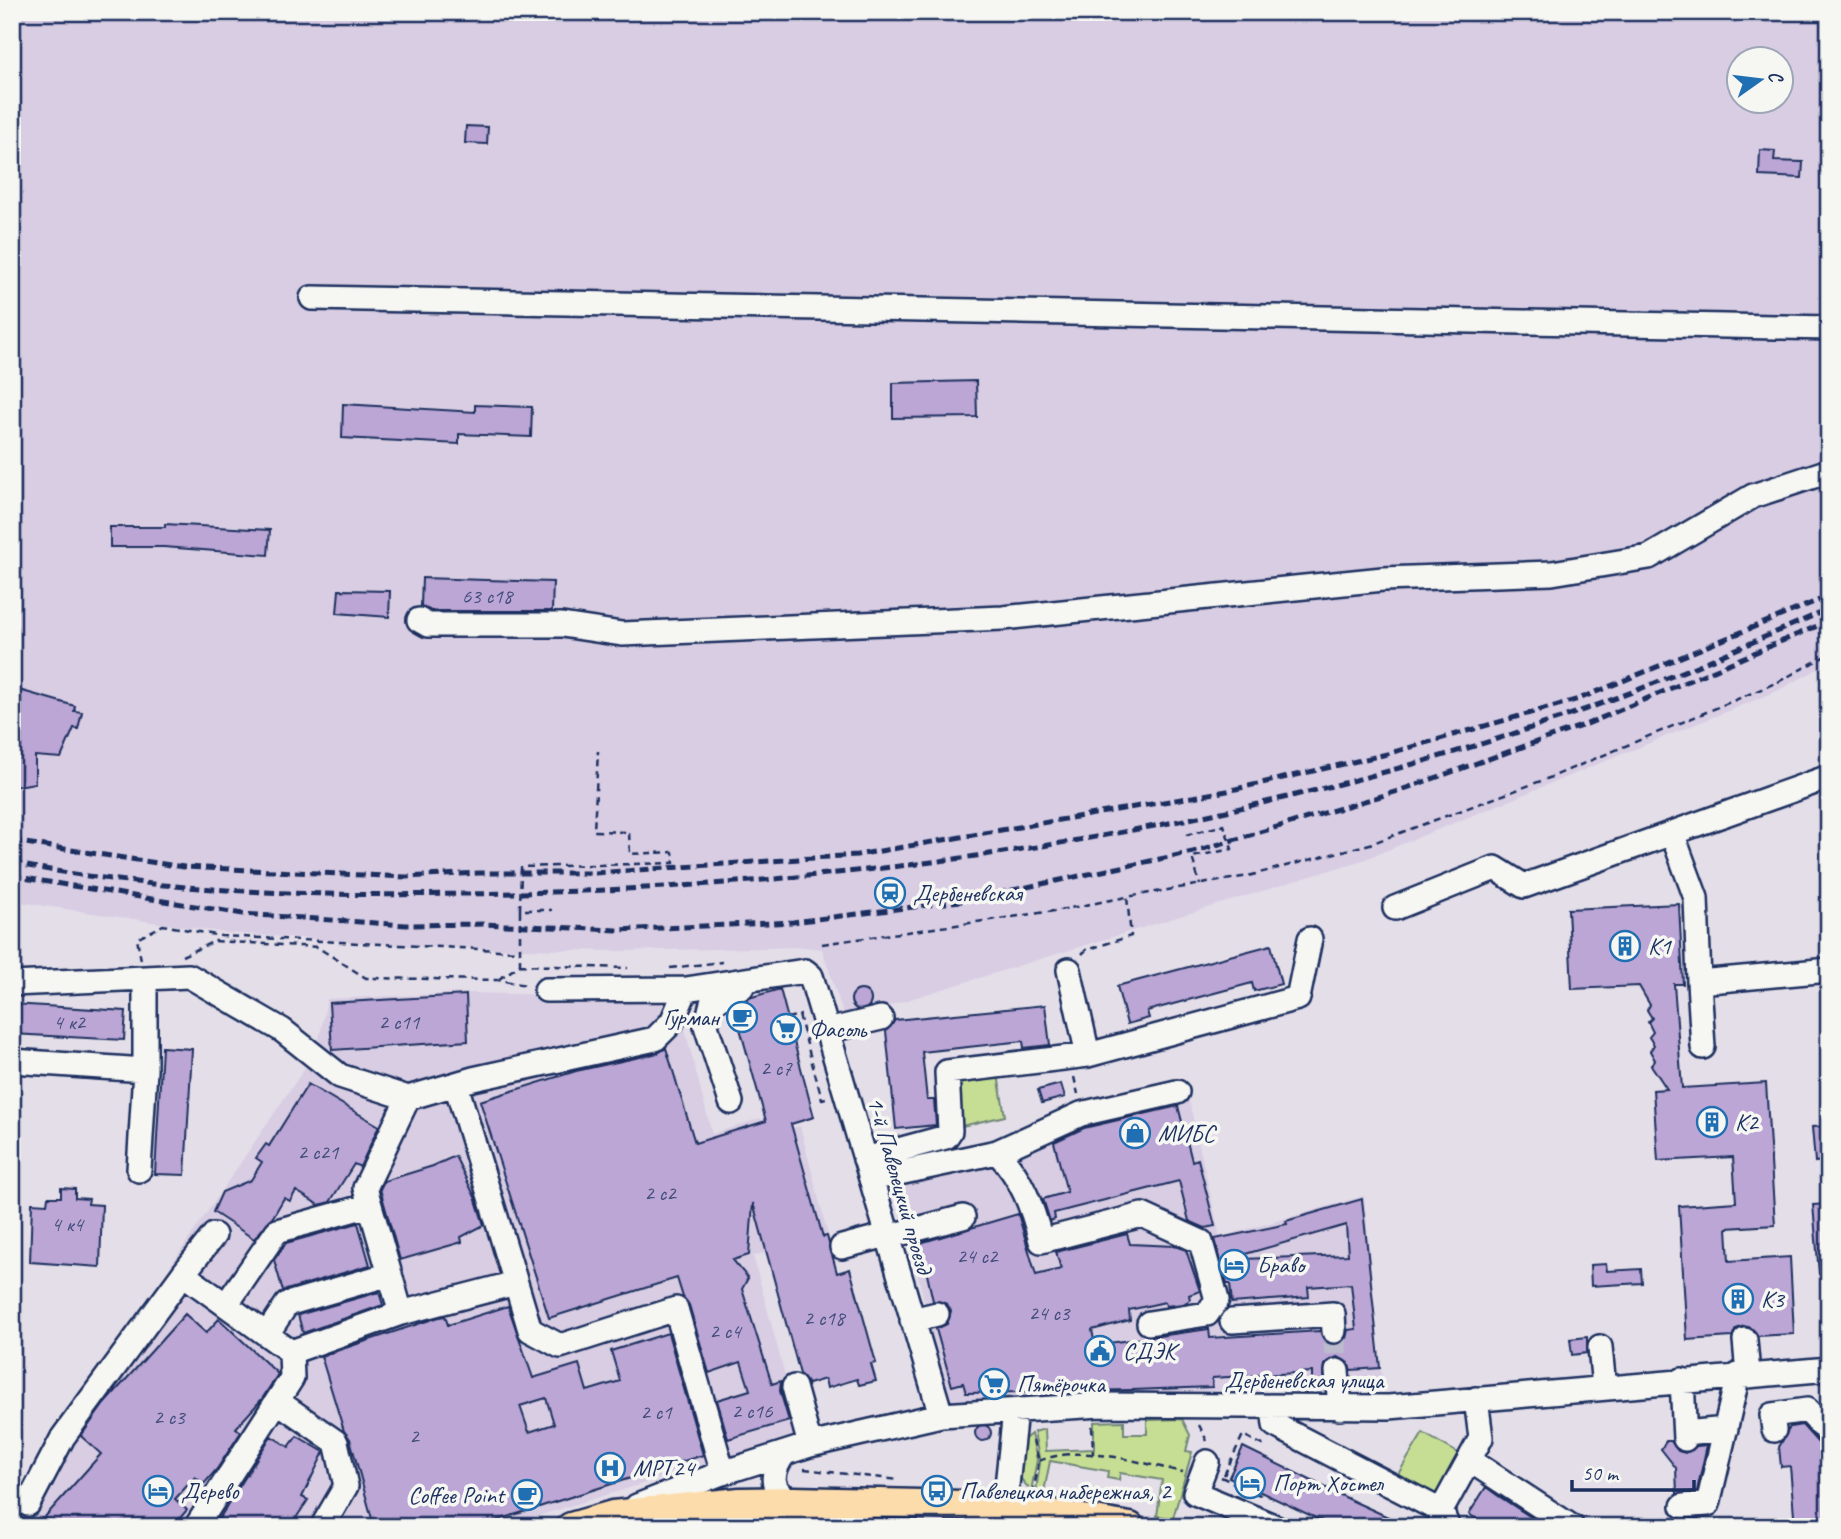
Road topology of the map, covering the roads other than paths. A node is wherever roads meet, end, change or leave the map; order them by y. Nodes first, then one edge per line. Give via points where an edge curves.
1 (312, 298) dead end
2 (1829, 328) edge
3 (1829, 471) edge
4 (419, 620) dead end
5 (1829, 777) edge
6 (1672, 833) junction
7 (1395, 908) dead end
8 (1310, 939) dead end
9 (1069, 970) road end
10 (1829, 970) edge
11 (756, 979) junction
12 (145, 980) junction
13 (1699, 982) junction
14 (12, 984) edge
15 (547, 989) road end
16 (686, 989) junction
17 (881, 1018) dead end
18 (827, 1031) junction
19 (1703, 1047) dead end
20 (1079, 1057) junction
21 (12, 1061) edge
22 (145, 1070) junction
23 (456, 1085) junction
24 (1177, 1092) dead end
25 (408, 1098) junction
26 (731, 1102) dead end
27 (997, 1152) junction
28 (868, 1169) junction
29 (139, 1170) dead end
30 (370, 1205) junction
31 (963, 1217) dead end
32 (214, 1235) dead end
33 (887, 1236) junction
34 (842, 1247) dead end
35 (183, 1274) junction
36 (390, 1274) junction
37 (516, 1283) junction
38 (226, 1305) junction
39 (401, 1313) junction
40 (937, 1314) dead end
41 (912, 1320) junction
42 (1232, 1321) dead end
43 (1149, 1323) dead end
44 (1334, 1331) dead end
45 (267, 1334) junction
46 (1745, 1340) dead end
47 (1600, 1347) dead end
48 (291, 1352) junction
49 (1829, 1369) edge
50 (1337, 1371) tunnel mouth
51 (1743, 1375) junction
52 (1682, 1380) junction
53 (794, 1387) dead end
54 (1604, 1387) junction
55 (1476, 1399) junction
56 (277, 1401) junction
57 (1273, 1407) junction
58 (1340, 1408) junction
59 (1015, 1411) junction
60 (941, 1415) junction
61 (1726, 1429) junction
62 (1774, 1430) dead end
63 (1829, 1433) edge
64 (810, 1445) junction
65 (792, 1461) junction
66 (1471, 1461) junction
67 (748, 1465) junction
68 (1204, 1469) road end
69 (723, 1473) junction
70 (779, 1494) junction
71 (28, 1504) dead end
72 (1683, 1506) dead end
73 (1004, 1514) junction
74 (613, 1515) junction
75 (1444, 1519) edge
76 (733, 1526) edge
77 (196, 1527) edge
78 (322, 1527) edge
79 (571, 1527) edge
80 (1031, 1527) edge
81 (1130, 1527) edge
82 (1276, 1527) edge
83 (1572, 1527) edge

1 - 2 street
3 - 4 street via 1753,496 1649,557 1552,573 1383,579 1003,618 622,634 562,625 428,625
5 - 6 street
6 - 7 street via 1524,886 1495,868
6 - 13 street via 1696,898
8 - 20 street via 1298,998
9 - 20 street
10 - 13 street
11 - 16 street
11 - 18 street, 1-й Павелецкий проезд via 806,971
11 - 26 street via 712,1003 706,1026
12 - 14 street
12 - 22 street
12 - 25 street via 189,976 282,1030 340,1076
13 - 19 street
15 - 16 street
16 - 23 street via 672,1022 655,1039
17 - 18 street
18 - 28 street, 1-й Павелецкий проезд
20 - 28 street via 947,1072 950,1132 946,1137
21 - 22 street
22 - 29 street
23 - 25 street
23 - 37 street
24 - 27 street via 1081,1114
25 - 30 street via 365,1188
27 - 28 street
27 - 43 street via 1012,1167 1030,1200 1041,1241 1142,1215 1201,1242 1217,1300 1208,1314
28 - 33 street, 1-й Павелецкий проезд
30 - 36 street
30 - 38 street via 277,1231
31 - 33 street
32 - 35 street
33 - 34 street
33 - 41 street, 1-й Павелецкий проезд
35 - 38 street
35 - 71 street via 63,1437
36 - 39 street
36 - 45 street via 287,1304
37 - 39 street
37 - 69 street via 530,1330 560,1346 676,1309
38 - 45 street
39 - 48 street
40 - 41 street
41 - 60 street, 1-й Павелецкий проезд
42 - 44 street via 1333,1314
45 - 48 street
46 - 51 street
47 - 54 street
48 - 56 street via 292,1378
49 - 51 street, Дербеневская улица
50 - 58 street
51 - 52 street, Дербеневская улица
51 - 61 street
52 - 54 street, Дербеневская улица
52 - 61 street via 1685,1436
53 - 64 street
54 - 55 street, Дербеневская улица
55 - 58 street, Дербеневская улица
55 - 66 street via 1481,1438
56 - 77 street
56 - 78 street via 336,1442 346,1486
57 - 58 street, Дербеневская улица
57 - 59 street, Дербеневская улица via 1101,1405
57 - 75 street via 1275,1425
59 - 60 street, Дербеневская улица
59 - 73 street
60 - 64 street, Дербеневская улица
61 - 72 street via 1708,1504
62 - 63 street via 1772,1415 1807,1410
64 - 65 street, Дербеневская улица
65 - 67 street, Дербеневская улица
65 - 70 street via 774,1470
66 - 75 street
66 - 83 street
67 - 69 street, Дербеневская улица
67 - 70 street
68 - 82 street via 1195,1493
69 - 74 street, Дербеневская улица
70 - 73 main road
70 - 74 main road
70 - 76 street via 755,1518
73 - 76 main road
73 - 80 main road
73 - 81 main road
74 - 79 main road

